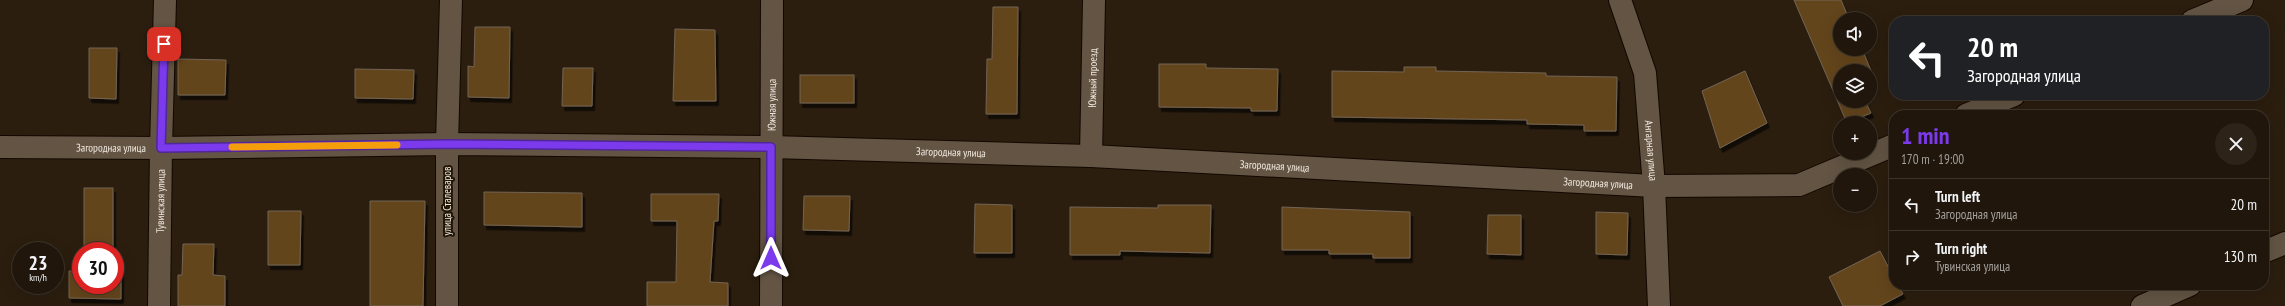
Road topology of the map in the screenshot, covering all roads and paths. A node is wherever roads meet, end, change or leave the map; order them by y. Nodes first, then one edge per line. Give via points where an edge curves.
1 (165, 0) edge
2 (451, 0) edge
3 (772, 0) edge
4 (1094, 0) edge
5 (1620, 0) edge
6 (2242, 0) edge
7 (2204, 16) edge
8 (2002, 100) edge
9 (1978, 110) edge
10 (447, 144) junction
11 (0, 147) edge
12 (771, 147) junction
13 (1889, 147) edge
14 (161, 148) junction
15 (1091, 156) junction
16 (1654, 186) junction
17 (2285, 243) edge
18 (2269, 250) edge
19 (2179, 290) edge
20 (159, 306) edge
21 (447, 306) edge
22 (771, 306) edge
23 (1659, 306) edge
24 (2142, 306) edge

1 - 14 street, Тувинская улица
2 - 10 street, улица Сталеваров
3 - 12 street, Южная улица
4 - 15 street, Южный проезд
5 - 16 street, Ангарная улица via 1645,73
6 - 7 street
8 - 9 street
10 - 12 street, Загородная улица
10 - 14 street, Загородная улица
10 - 21 street, улица Сталеваров
11 - 14 street, Загородная улица
12 - 15 street, Загородная улица
12 - 22 street, Южная улица
13 - 16 street, Загородная улица via 1799,185
14 - 20 street, Тувинская улица
15 - 16 street, Загородная улица
16 - 23 street, Ангарная улица
17 - 18 street
19 - 24 street

